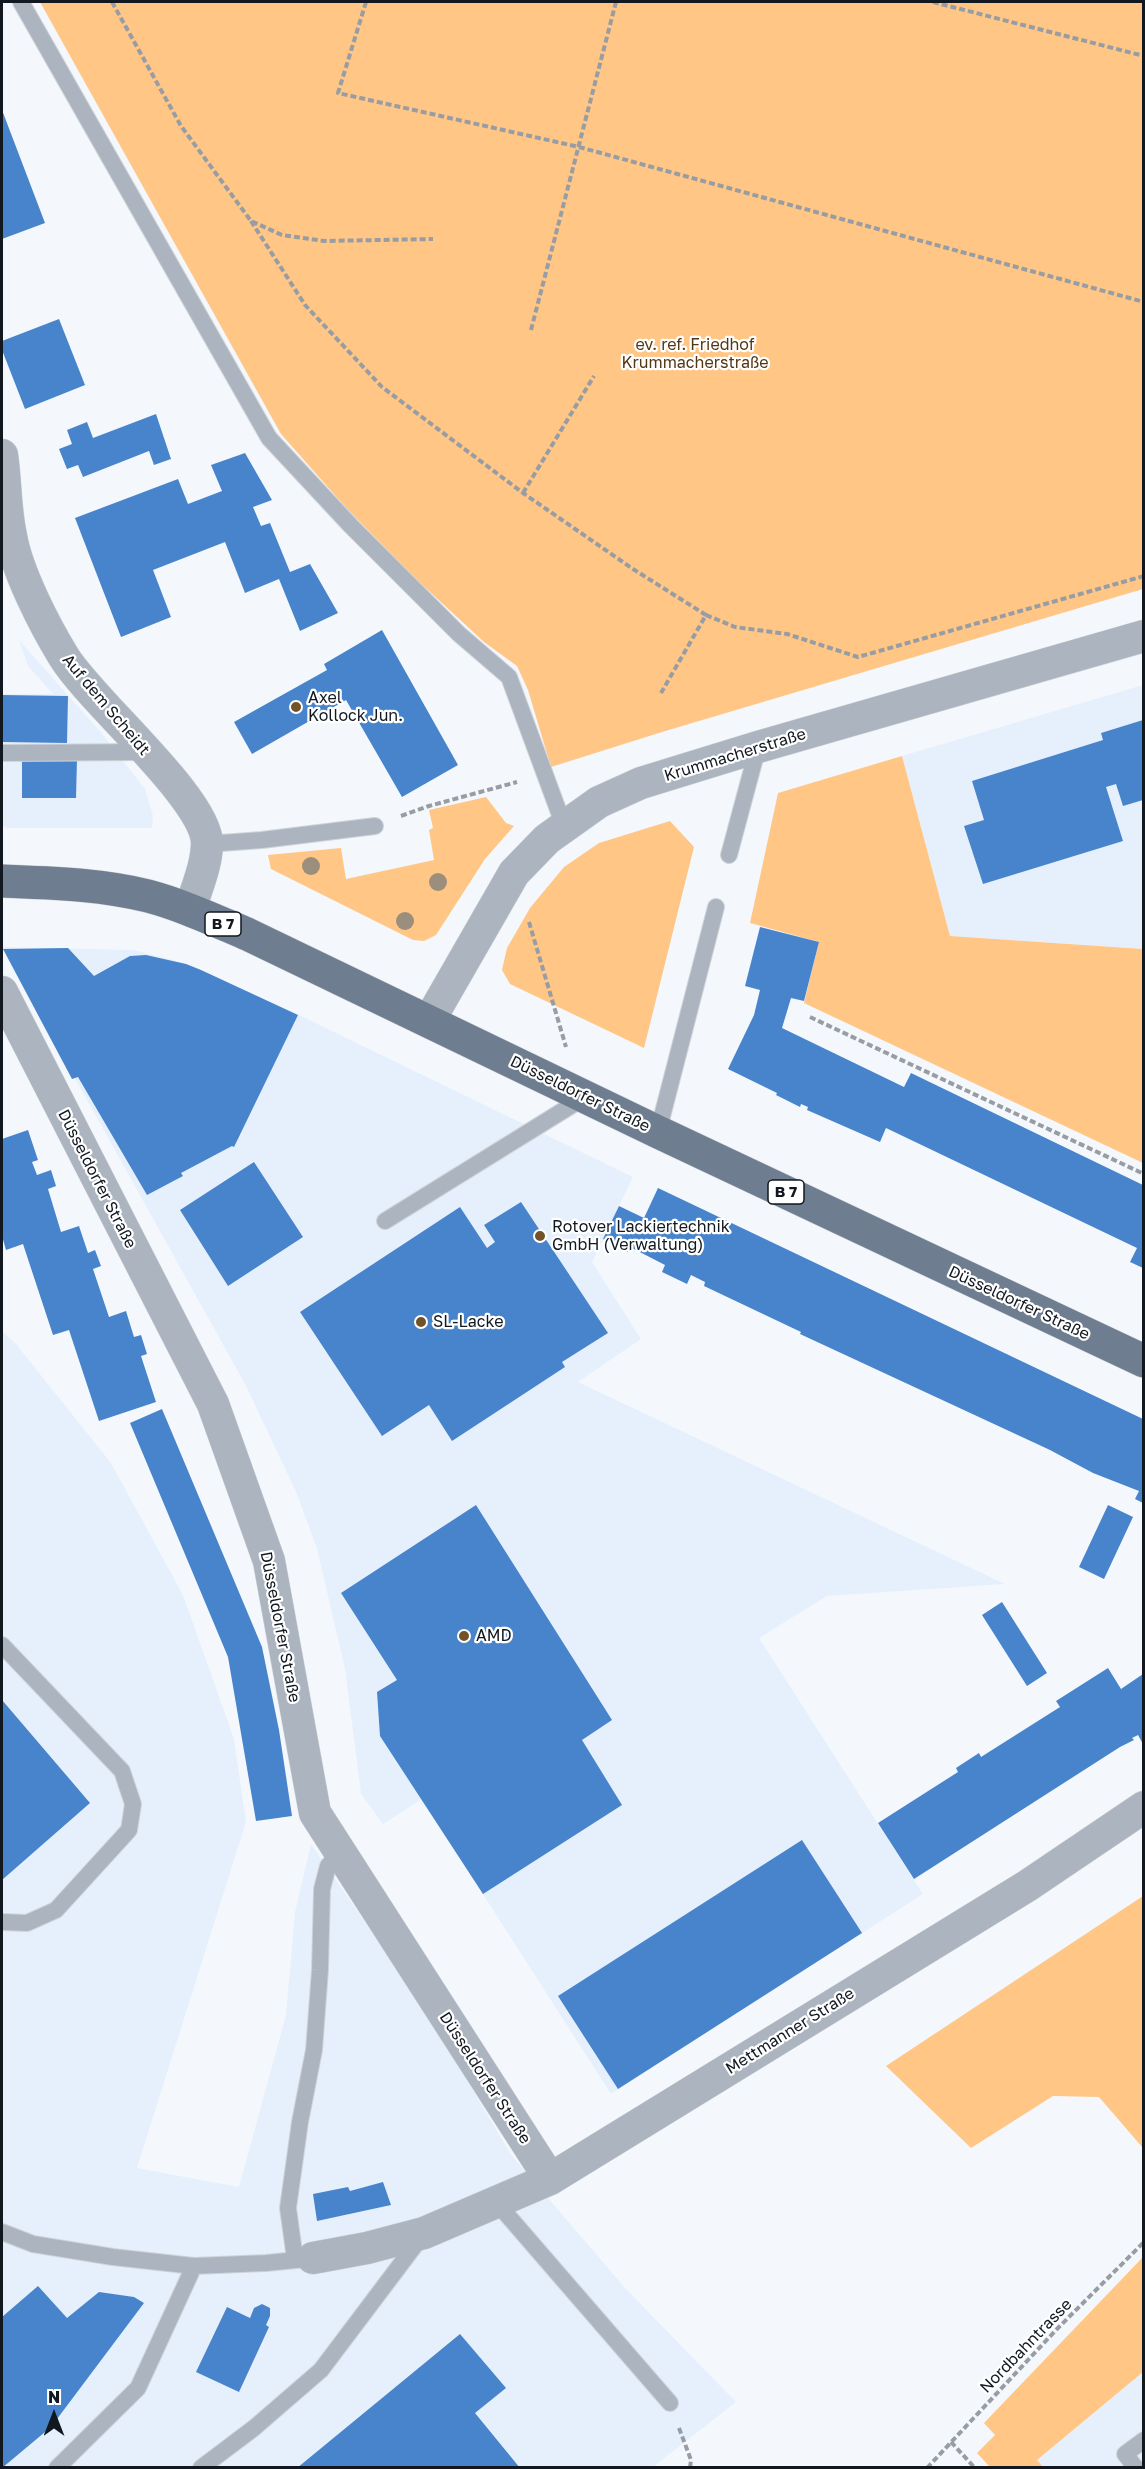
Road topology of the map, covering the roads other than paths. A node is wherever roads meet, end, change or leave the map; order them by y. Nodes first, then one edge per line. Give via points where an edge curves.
1 (21, 2) edge
2 (2, 455) edge
3 (1143, 636) edge
4 (758, 747) junction
5 (147, 752) junction
6 (2, 753) edge
7 (375, 826) road end
8 (564, 826) junction
9 (207, 844) junction
10 (729, 855) dead end
11 (2, 881) edge
12 (716, 907) dead end
13 (190, 909) junction
14 (2, 992) edge
15 (429, 1021) junction
16 (583, 1096) junction
17 (658, 1132) junction
18 (385, 1221) dead end
19 (1143, 1361) edge
20 (2, 1645) edge
21 (1143, 1807) edge
22 (340, 1851) junction
23 (2, 1922) edge
24 (550, 2179) junction
25 (496, 2202) junction
26 (2, 2232) edge
27 (424, 2233) junction
28 (304, 2259) junction
29 (194, 2266) junction
30 (670, 2403) road end
31 (1143, 2440) edge
32 (57, 2468) edge
33 (201, 2468) edge
34 (1136, 2468) edge

1 - 8 lane via 269,438 359,534 509,678
2 - 5 street, Auf dem Scheidt via 11,540 37,605 64,658
3 - 4 street, Krummacherstraße
4 - 8 street, Krummacherstraße via 640,783 599,802
4 - 10 lane
5 - 6 lane
5 - 9 street, Auf dem Scheidt via 200,819
7 - 9 lane
8 - 15 street, Krummacherstraße via 514,873
9 - 13 street
11 - 13 main road, Düsseldorfer Straße / B 7 via 88,885 148,896
12 - 17 lane
13 - 15 main road, Düsseldorfer Straße / B 7
14 - 22 street, Düsseldorfer Straße via 213,1404 269,1561 315,1813
15 - 16 main road, Düsseldorfer Straße / B 7
16 - 17 main road, Düsseldorfer Straße / B 7
16 - 18 lane
17 - 19 main road, Düsseldorfer Straße / B 7
20 - 23 lane via 122,1771 133,1804 129,1830 56,1910 27,1923
21 - 24 street, Mettmanner Straße via 1027,1886
22 - 24 street, Düsseldorfer Straße
22 - 28 lane via 328,1866 321,1888 314,2050 288,2208
24 - 25 street, Mettmanner Straße
25 - 27 street, Mettmanner Straße
25 - 30 lane
26 - 29 lane via 33,2244
27 - 28 street, Mettmanner Straße
27 - 33 lane via 321,2370
28 - 29 lane
29 - 32 lane via 138,2388
31 - 34 lane via 1125,2454

